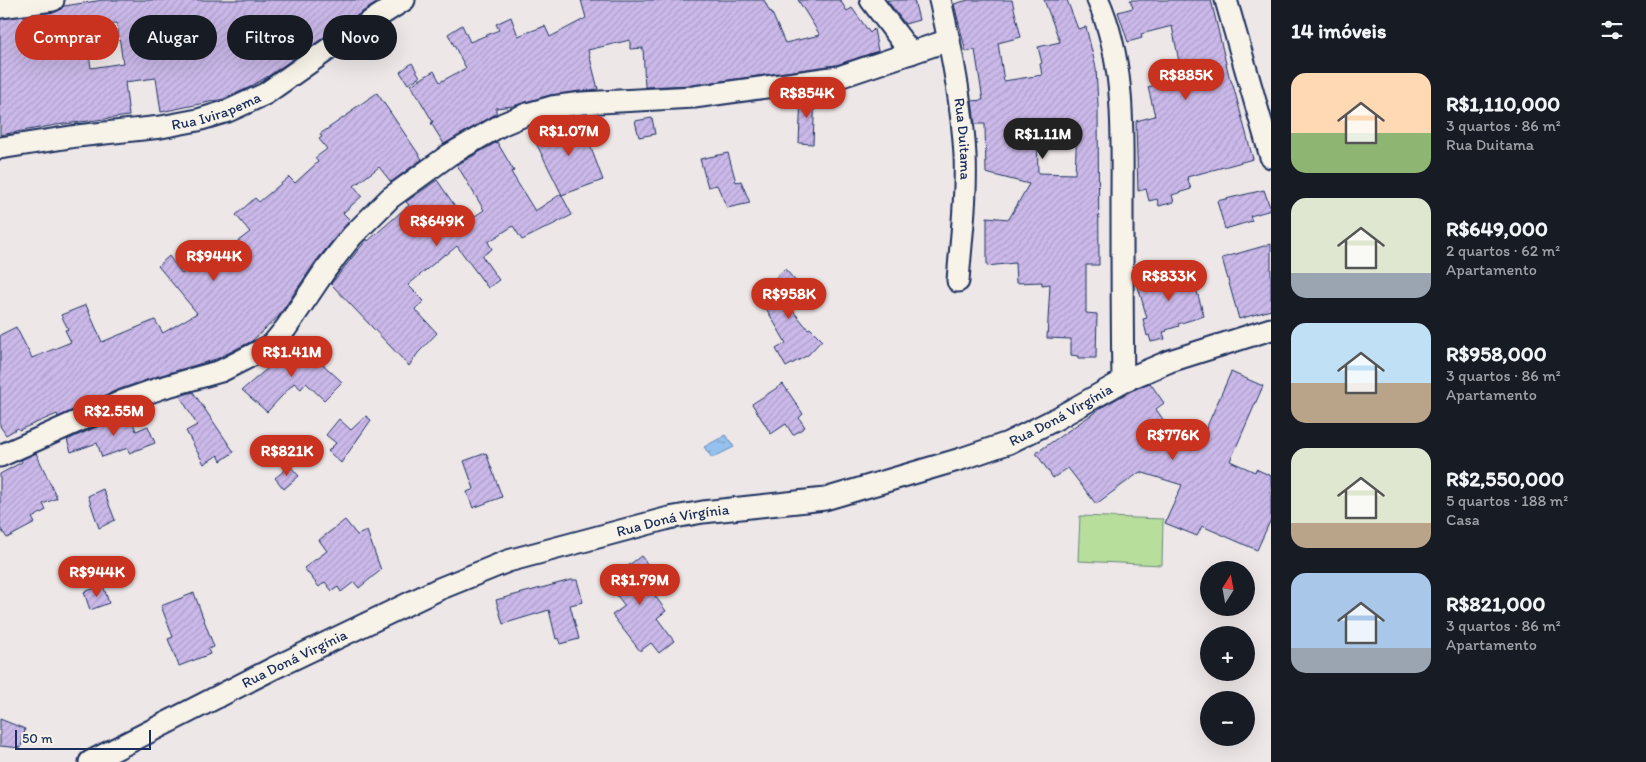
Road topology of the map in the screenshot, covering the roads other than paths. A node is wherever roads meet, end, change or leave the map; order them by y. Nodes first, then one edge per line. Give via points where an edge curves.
1 (53, 0) edge
2 (404, 0) edge
3 (871, 0) edge
4 (940, 0) edge
5 (1098, 0) edge
6 (1226, 0) edge
7 (0, 7) edge
8 (949, 40) junction
9 (911, 53) junction
10 (0, 148) edge
11 (1271, 157) edge
12 (958, 281) dead end
13 (1271, 329) edge
14 (1122, 381) junction
15 (0, 456) edge
16 (90, 762) edge

1 - 7 street
2 - 10 street, Rua Ivirapema via 265,94 228,111 161,127
3 - 9 street
4 - 8 street, Rua Duitama
5 - 14 street via 1105,15 1120,90 1123,135
6 - 11 street
8 - 9 street
8 - 12 street, Rua Duitama via 960,93 965,156
9 - 15 street via 839,76 694,97 552,107 503,124 449,155 390,198 352,236 272,345 221,371 121,402
13 - 14 street, Rua Doná Virgínia via 1170,361
14 - 16 street, Rua Doná Virgínia via 1008,443 961,459 825,498 669,518 508,561 439,589 274,668

